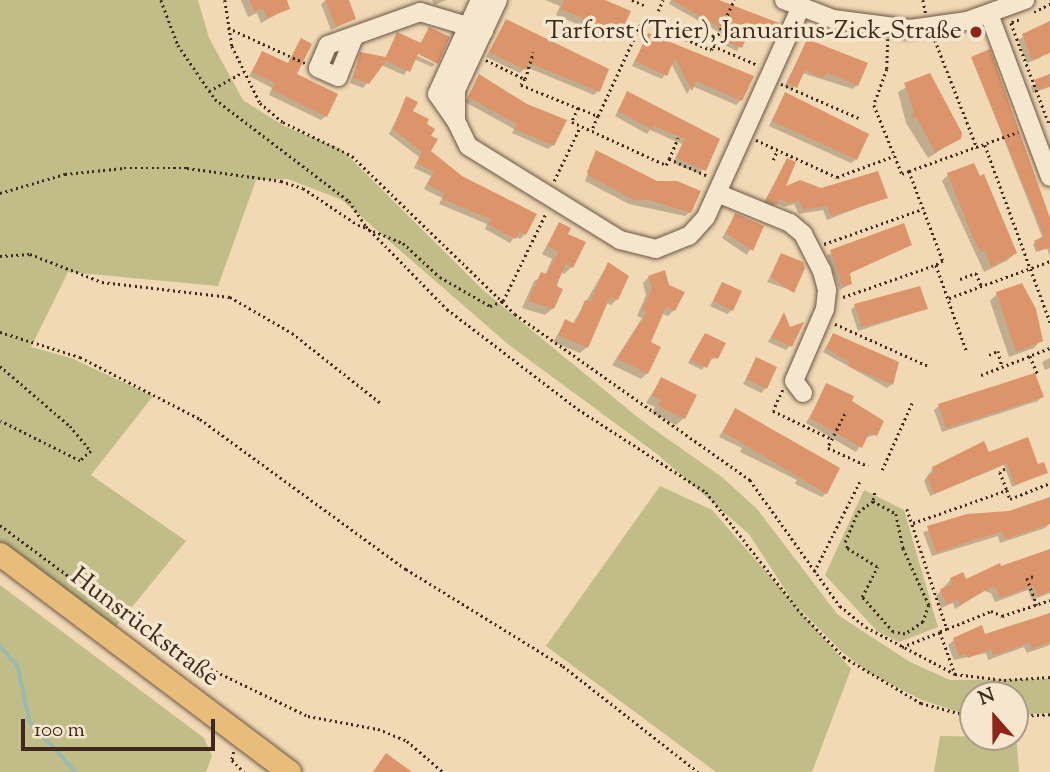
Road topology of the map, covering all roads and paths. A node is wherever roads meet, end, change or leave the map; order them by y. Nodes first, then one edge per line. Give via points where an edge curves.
1 (161, 0) edge
2 (225, 0) edge
3 (480, 0) edge
4 (498, 0) edge
5 (632, 0) edge
6 (663, 0) edge
7 (734, 0) edge
8 (784, 0) edge
9 (1050, 4) edge
10 (646, 6) dead end
11 (1028, 7) edge
12 (800, 9) junction
13 (658, 11) dead end
14 (989, 14) junction
15 (1021, 19) dead end
16 (641, 23) dead end
17 (655, 26) dead end
18 (930, 27) junction
19 (227, 28) junction
20 (887, 28) junction
21 (476, 29) junction
22 (713, 46) junction
23 (533, 52) dead end
24 (472, 54) junction
25 (318, 68) joint
26 (243, 72) junction
27 (772, 76) junction
28 (525, 79) junction
29 (209, 92) junction
30 (578, 108) junction
31 (598, 116) junction
32 (862, 119) dead end
33 (456, 121) junction
34 (581, 126) junction
35 (1041, 127) edge
36 (752, 130) dead end
37 (592, 131) junction
38 (678, 138) dead end
39 (985, 145) junction
40 (977, 148) junction
41 (777, 151) junction
42 (895, 155) junction
43 (669, 159) junction
44 (773, 160) dead end
45 (909, 171) junction
46 (1050, 177) edge
47 (719, 188) junction
48 (0, 193) edge
49 (549, 198) junction
50 (923, 209) junction
51 (366, 226) junction
52 (811, 249) junction
53 (0, 256) edge
54 (1050, 261) edge
55 (936, 265) junction
56 (1030, 268) junction
57 (960, 279) dead end
58 (982, 287) junction
59 (948, 298) junction
60 (503, 301) junction
61 (824, 311) junction
62 (1050, 321) edge
63 (0, 332) edge
64 (1050, 348) edge
65 (968, 352) dead end
66 (989, 355) dead end
67 (1030, 356) junction
68 (0, 366) edge
69 (928, 366) dead end
70 (1002, 366) junction
71 (981, 374) dead end
72 (1038, 374) dead end
73 (787, 380) dead end
74 (803, 393) dead end
75 (912, 403) dead end
76 (382, 404) dead end
77 (845, 414) dead end
78 (0, 421) edge
79 (832, 439) junction
80 (868, 466) dead end
81 (1005, 469) dead end
82 (883, 470) dead end
83 (860, 481) dead end
84 (1050, 483) edge
85 (874, 490) dead end
86 (1007, 490) junction
87 (873, 501) junction
88 (907, 509) dead end
89 (913, 523) junction
90 (0, 526) edge
91 (0, 554) edge
92 (814, 572) junction
93 (1033, 577) dead end
94 (1050, 600) edge
95 (1037, 605) junction
96 (947, 629) junction
97 (940, 632) junction
98 (902, 646) junction
99 (955, 674) junction
100 (1050, 677) edge
101 (959, 713) edge
102 (1050, 714) edge
103 (1029, 715) edge
104 (289, 772) edge
105 (443, 772) edge
106 (698, 772) edge

1 - 29 path via 178,45
2 - 19 path
3 - 21 street
4 - 21 street
5 - 10 path
6 - 13 path
7 - 22 path
8 - 12 street
9 - 11 path
11 - 14 street
12 - 20 street
12 - 27 street
14 - 18 street
14 - 35 street
15 - 35 path via 1011,23
16 - 31 path
17 - 22 path via 711,50
18 - 20 street
18 - 40 path
19 - 25 path
19 - 26 path
20 - 42 path via 887,69 874,104
21 - 24 street
21 - 25 street via 420,12 328,45
21 - 33 street via 437,94
22 - 27 path
23 - 28 path
24 - 28 path
24 - 33 street via 456,90
26 - 29 path
26 - 60 path via 252,94 270,112 352,156
27 - 32 path
27 - 47 street
28 - 30 path via 521,85
29 - 51 path via 349,201
30 - 31 path
30 - 34 path via 572,122
31 - 37 path
33 - 49 street via 478,154
34 - 37 path
34 - 49 path
35 - 39 path
35 - 46 street
36 - 41 path via 756,141
37 - 43 path via 666,165
38 - 43 path
39 - 40 path
39 - 56 path
40 - 45 path
41 - 42 path via 837,177
41 - 44 path
42 - 45 path via 902,174
43 - 47 path
45 - 50 path
47 - 49 street via 706,217 689,236 656,249 620,240
47 - 52 street via 790,223
48 - 51 path via 84,171 187,168 292,184
49 - 60 path
50 - 52 path
50 - 55 path via 943,261
51 - 60 path via 403,243 466,296 490,306
51 - 101 path via 447,309 578,409 706,492 801,612 844,657 921,703
52 - 61 street via 825,280
53 - 76 path via 30,254 102,282 230,297 292,333
54 - 56 path
55 - 59 path
55 - 61 path
56 - 58 path
56 - 62 path
57 - 58 path via 976,273
58 - 59 path
59 - 65 path
60 - 92 path via 583,364 750,480
61 - 69 path
61 - 74 street via 794,381
63 - 106 path via 80,357 200,419 406,569 563,666
64 - 67 path
66 - 70 path via 998,351
67 - 70 path
67 - 72 path
68 - 78 path via 78,433 91,451 80,461
70 - 71 path
73 - 79 path via 774,411
75 - 82 path
77 - 79 path
79 - 80 path via 828,448
81 - 86 path via 1000,472
83 - 92 path
84 - 86 path via 1010,499
85 - 87 path
86 - 89 path
87 - 87 path via 896,514 904,548 929,605 923,622 905,634 893,632 862,597 877,568 845,542 860,509
88 - 89 path
89 - 96 path
90 - 105 path via 161,645 308,716 378,729 407,741
91 - 104 main road, Hunsrückstraße
92 - 98 path via 840,606 866,627
93 - 95 path via 1027,578
94 - 95 path
95 - 96 path via 1002,617 991,611
96 - 97 path
97 - 98 path
97 - 99 path
98 - 99 path
99 - 100 path via 1004,680
102 - 103 path

